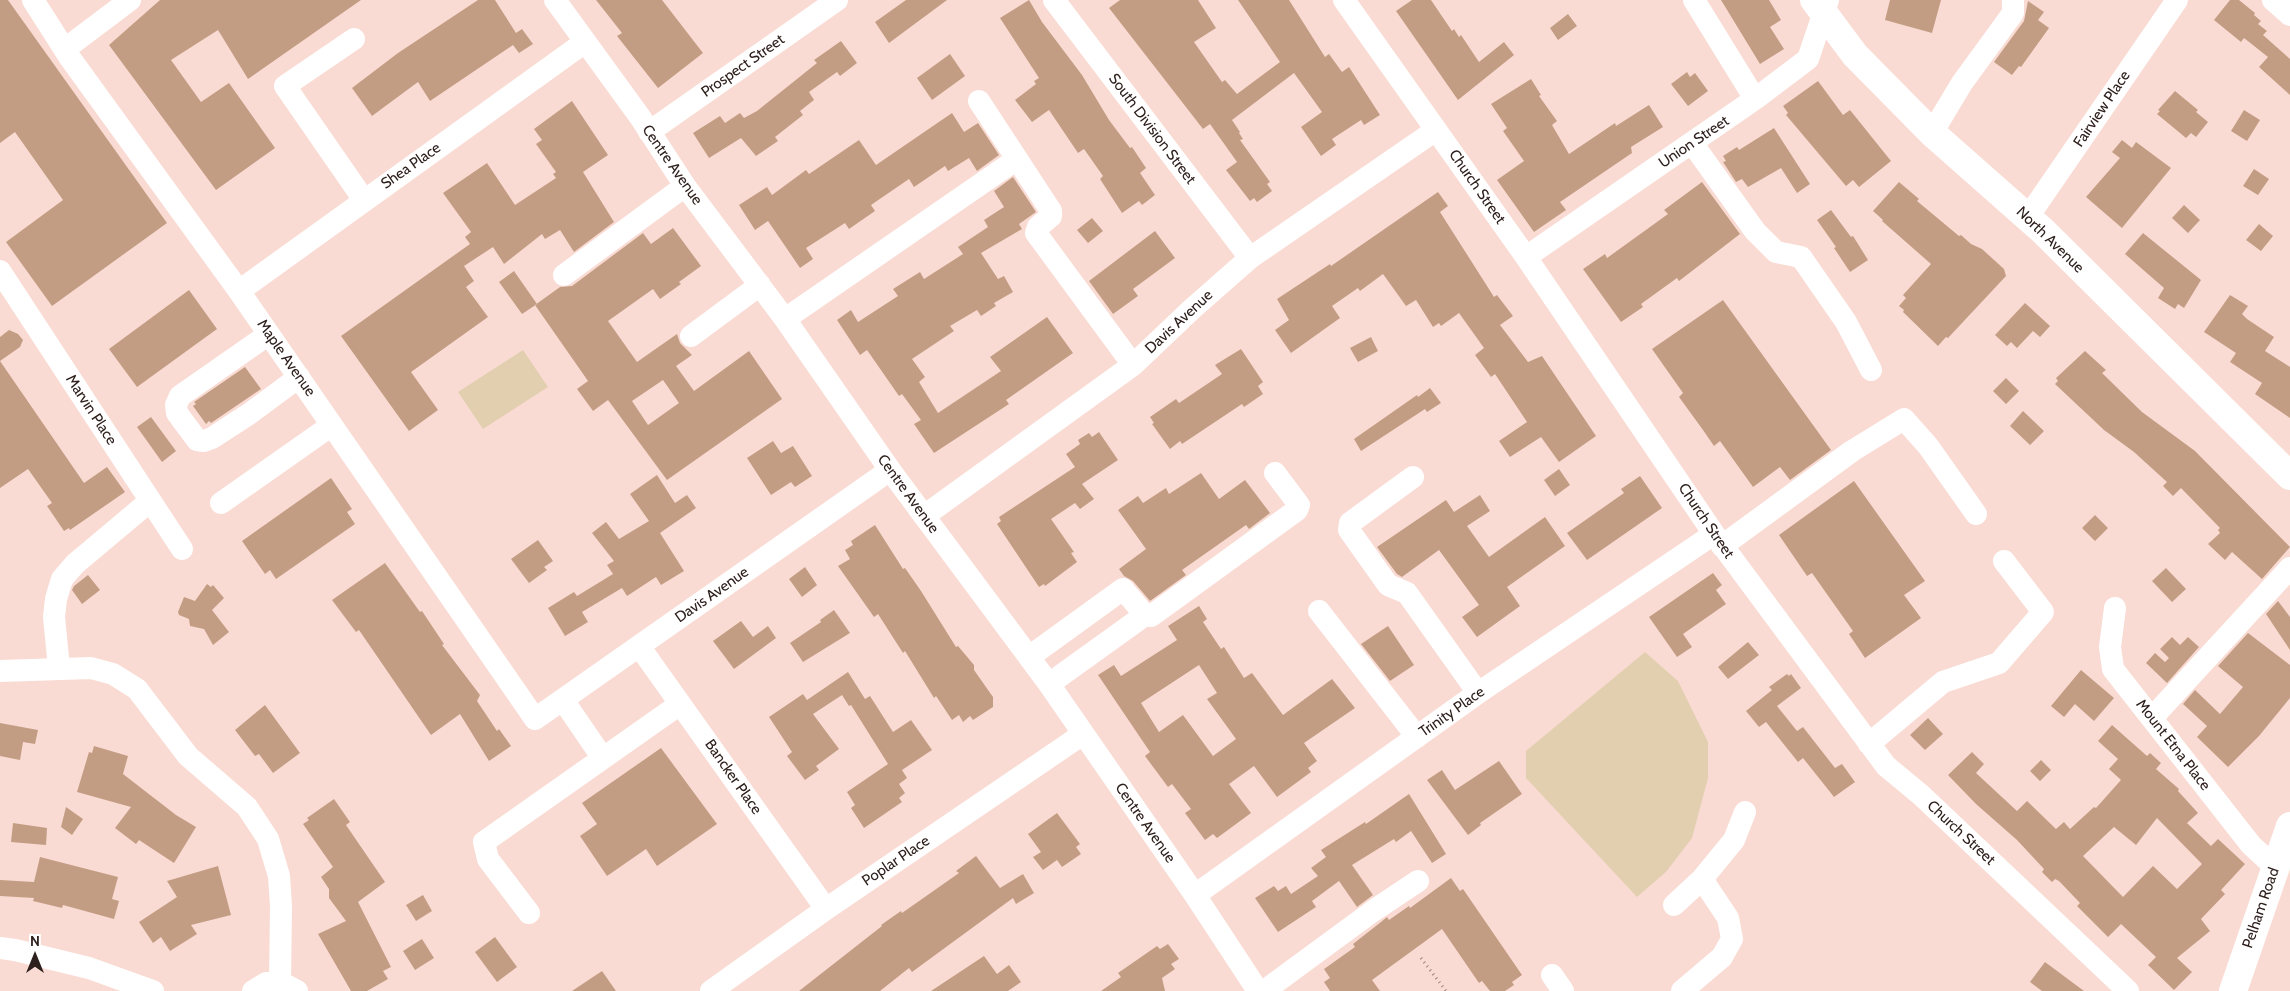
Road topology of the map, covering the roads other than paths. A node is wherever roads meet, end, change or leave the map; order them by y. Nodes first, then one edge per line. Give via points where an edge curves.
1 (33, 0) edge
2 (130, 0) edge
3 (555, 0) edge
4 (837, 0) edge
5 (1054, 0) edge
6 (1694, 0) edge
7 (2013, 0) edge
8 (2177, 0) edge
9 (2274, 0) edge
10 (1352, 3) edge
11 (1822, 5) edge
12 (2290, 15) edge
13 (354, 39) dead end
14 (585, 42) junction
15 (65, 49) junction
16 (1755, 99) junction
17 (979, 101) dead end
18 (1436, 130) junction
19 (649, 132) junction
20 (1932, 133) junction
21 (1692, 142) junction
22 (1017, 159) junction
23 (686, 186) junction
24 (364, 200) junction
25 (2028, 217) junction
26 (1526, 257) junction
27 (1250, 258) junction
28 (0, 271) edge
29 (564, 275) dead end
30 (760, 285) junction
31 (239, 291) junction
32 (784, 319) junction
33 (268, 334) junction
34 (691, 336) dead end
35 (1133, 365) junction
36 (1871, 370) dead end
37 (298, 376) junction
38 (332, 425) junction
39 (890, 470) junction
40 (1275, 473) dead end
41 (2290, 476) edge
42 (1413, 477) dead end
43 (150, 501) junction
44 (221, 503) dead end
45 (1976, 514) dead end
46 (924, 516) junction
47 (1718, 540) junction
48 (182, 549) dead end
49 (2004, 561) dead end
50 (2290, 568) edge
51 (2115, 608) dead end
52 (1319, 611) dead end
53 (1145, 615) junction
54 (639, 646) junction
55 (1029, 657) junction
56 (59, 668) junction
57 (0, 671) edge
58 (1049, 684) junction
59 (1478, 693) junction
60 (563, 700) junction
61 (680, 704) junction
62 (2152, 718) junction
63 (535, 719) joint
64 (1083, 734) junction
65 (1416, 737) junction
66 (1869, 744) junction
67 (602, 757) junction
68 (1746, 812) dead end
69 (2290, 826) edge
70 (2275, 867) junction
71 (1702, 879) junction
72 (1418, 882) dead end
73 (1195, 895) junction
74 (1674, 905) dead end
75 (826, 909) junction
76 (529, 914) dead end
77 (0, 948) edge
78 (288, 987) edge
79 (1255, 989) edge
80 (153, 991) edge
81 (253, 991) edge
82 (711, 991) edge
83 (1682, 991) edge
84 (2128, 991) edge
85 (2233, 991) edge

1 - 15 street, Maple Avenue
2 - 15 street
3 - 14 street, Centre Avenue
4 - 19 street, Prospect Street
5 - 27 street, South Division Street
6 - 16 street
7 - 20 street via 2013,12 1962,83
8 - 25 street, Fairview Place
9 - 12 street
10 - 18 street, Church Street
11 - 16 street, Union Street via 1808,59
11 - 20 main road, North Avenue via 1855,55
13 - 24 street via 285,86
14 - 19 street, Centre Avenue
14 - 24 street, Shea Place
15 - 31 street, Maple Avenue
16 - 21 street, Union Street
17 - 22 street
18 - 26 street, Church Street
18 - 27 street, Davis Avenue
19 - 23 street, Centre Avenue
20 - 25 main road, North Avenue
21 - 26 street, Union Street
21 - 36 street via 1754,231 1776,252 1801,256 1846,322
22 - 32 street
22 - 35 street via 1052,211 1036,233
23 - 29 street
23 - 30 street, Centre Avenue
24 - 31 street, Shea Place
25 - 41 main road, North Avenue
26 - 47 street, Church Street
27 - 35 street, Davis Avenue
28 - 43 street, Marvin Place
30 - 32 street, Centre Avenue
30 - 34 street
31 - 33 street, Maple Avenue
32 - 39 street, Centre Avenue
33 - 37 street, Maple Avenue
33 - 37 street via 180,396 177,413 197,440 204,441 249,414
35 - 46 street, Davis Avenue
37 - 38 street, Maple Avenue
38 - 44 street
38 - 63 street, Maple Avenue
39 - 46 street, Centre Avenue
39 - 54 street, Davis Avenue
40 - 53 street via 1299,505 1297,510 1151,616
42 - 59 street via 1350,523 1349,530 1388,585 1406,593
43 - 48 street, Marvin Place
43 - 56 street via 75,564 62,579 54,617
45 - 47 street, Trinity Place via 1928,446 1904,419
46 - 55 street, Centre Avenue
47 - 59 street, Trinity Place
47 - 66 street, Church Street
49 - 66 street via 2043,612 1999,662 1944,682
50 - 62 street
51 - 62 street, Mount Etna Place via 2110,646 2113,669
52 - 65 street
53 - 55 street via 1122,589
53 - 58 street
54 - 60 street, Davis Avenue
54 - 61 street, Bancker Place
55 - 58 street, Centre Avenue
56 - 57 street
56 - 78 street via 91,668 113,674 137,689 188,756 247,807 268,839 279,876
58 - 64 street, Centre Avenue
59 - 65 street, Trinity Place
60 - 63 street, Davis Avenue
60 - 67 street
61 - 67 street
61 - 75 street, Bancker Place
62 - 70 street, Mount Etna Place via 2251,845
64 - 73 street, Centre Avenue
64 - 75 street, Poplar Place
65 - 73 street, Trinity Place
66 - 84 street, Church Street via 1886,766 1921,795
67 - 76 street via 484,842 488,859
68 - 71 street via 1734,840
69 - 70 main road, Pelham Road
70 - 85 main road, Pelham Road
71 - 74 street
71 - 83 street via 1728,918 1732,939 1722,957
72 - 79 street
73 - 79 street, Centre Avenue
75 - 82 street, Poplar Place
77 - 80 street via 89,968
78 - 81 street via 266,983

